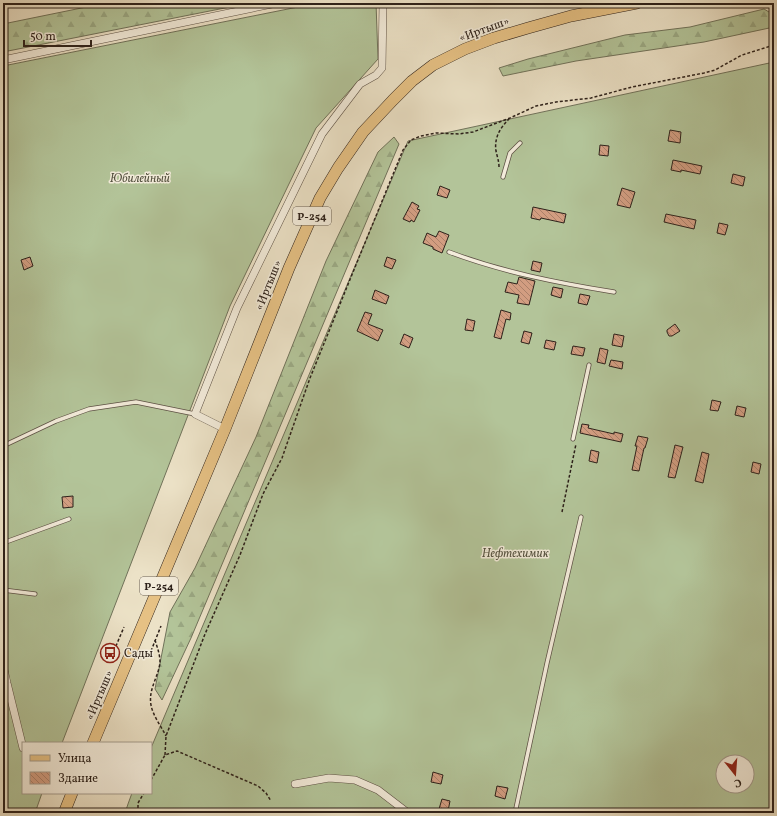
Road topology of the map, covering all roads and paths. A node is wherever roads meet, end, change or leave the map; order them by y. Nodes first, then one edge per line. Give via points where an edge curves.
1 (276, 3) edge
2 (383, 3) edge
3 (637, 3) edge
4 (774, 45) edge
5 (3, 60) edge
6 (510, 118) junction
7 (520, 143) dead end
8 (499, 170) dead end
9 (503, 177) dead end
10 (449, 252) dead end
11 (614, 292) dead end
12 (589, 365) dead end
13 (195, 414) junction
14 (225, 429) junction
15 (575, 439) joint
16 (3, 446) edge
17 (562, 512) dead end
18 (581, 517) dead end
19 (69, 519) dead end
20 (3, 543) edge
21 (3, 590) edge
22 (35, 594) dead end
23 (161, 626) dead end
24 (124, 627) dead end
25 (155, 640) junction
26 (151, 651) dead end
27 (110, 660) dead end
28 (3, 664) edge
29 (166, 736) junction
30 (93, 742) edge
31 (22, 744) edge
32 (164, 755) junction
33 (152, 778) edge
34 (295, 784) dead end
35 (72, 794) edge
36 (143, 794) edge
37 (271, 801) dead end
38 (64, 813) edge
39 (138, 813) edge
40 (408, 813) edge
41 (515, 813) edge

1 - 5 street
2 - 13 street via 382,68 376,75 360,84 322,134 237,308
3 - 14 main road, «Иртыш» / Р-254 via 571,16 465,49 433,66 412,81 393,100 363,132 320,198 289,268
4 - 6 path via 742,55 715,70 591,98 536,106
6 - 8 path via 501,127 496,139
6 - 29 path via 473,132 421,136 411,140 402,150 310,378 282,458 263,494
7 - 9 lane via 510,153
10 - 11 lane via 546,280
12 - 15 lane
13 - 14 street
13 - 16 lane via 136,402 89,410 56,421
14 - 30 main road, «Иртыш» / Р-254
15 - 17 path
18 - 41 lane
19 - 20 lane
21 - 22 lane
23 - 25 path
24 - 27 path
25 - 26 path
25 - 29 path via 160,662 151,694 151,704
28 - 31 street
29 - 32 path
32 - 33 path
32 - 37 path via 177,751 184,754 258,786
34 - 40 street via 329,778 355,780 378,790
35 - 38 main road
36 - 39 path via 138,803

